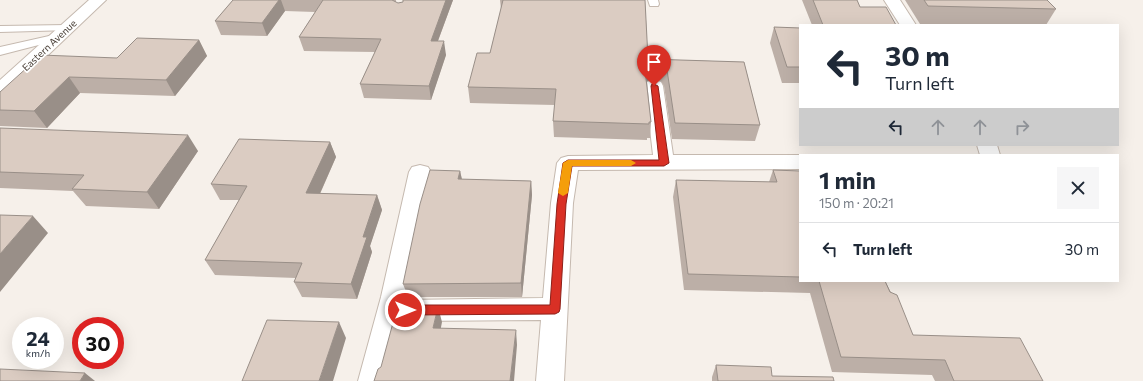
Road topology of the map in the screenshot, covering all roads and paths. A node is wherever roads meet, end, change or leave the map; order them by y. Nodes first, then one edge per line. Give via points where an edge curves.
1 (98, 0) edge
2 (892, 0) edge
3 (907, 24) edge
4 (0, 29) edge
5 (62, 33) junction
6 (0, 51) edge
7 (654, 86) dead end
8 (0, 90) edge
9 (799, 162) edge
10 (664, 163) junction
11 (420, 172) dead end
12 (555, 309) junction
13 (390, 310) junction
14 (372, 381) edge
15 (550, 381) edge

1 - 5 street, Eastern Avenue
2 - 3 street
4 - 5 lane
5 - 6 lane
5 - 8 street, Eastern Avenue
7 - 10 street
9 - 10 street
10 - 12 street via 568,163 562,204
11 - 13 street
12 - 13 street
12 - 15 street
13 - 14 street

